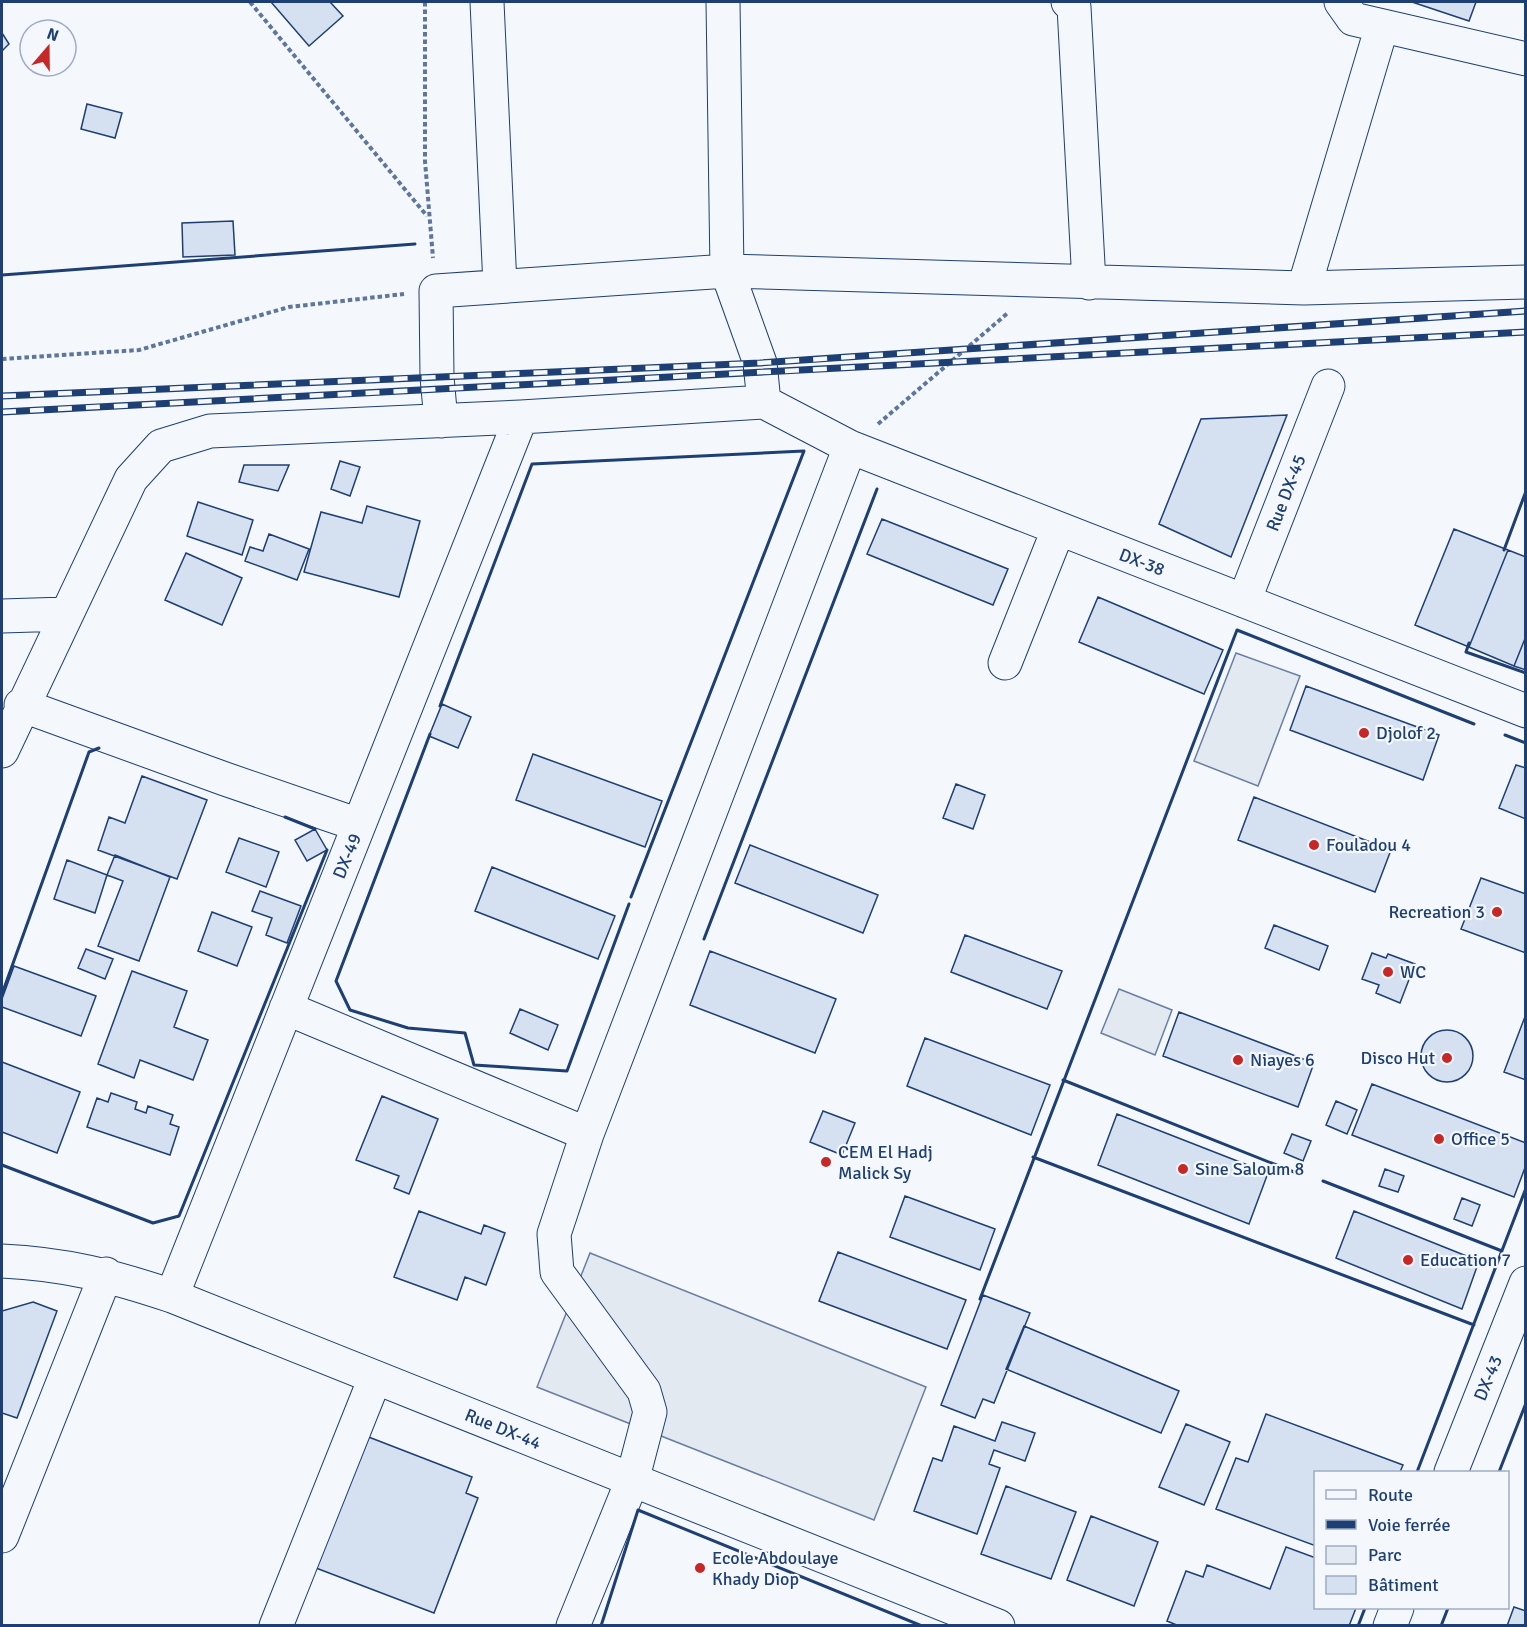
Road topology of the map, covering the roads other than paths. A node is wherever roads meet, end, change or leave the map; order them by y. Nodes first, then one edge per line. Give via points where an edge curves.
1 (487, 2) edge
2 (723, 2) edge
3 (1341, 2) edge
4 (1073, 3) edge
5 (1382, 26) junction
6 (1526, 59) edge
7 (727, 271) junction
8 (1526, 282) edge
9 (1089, 283) junction
10 (500, 286) junction
11 (1304, 288) junction
12 (1328, 386) dead end
13 (764, 402) junction
14 (521, 417) junction
15 (441, 421) junction
16 (850, 447) junction
17 (1058, 530) junction
18 (1244, 601) junction
19 (66, 614) junction
20 (2, 616) edge
21 (1005, 663) dead end
22 (21, 705) junction
23 (1526, 711) edge
24 (2, 751) edge
25 (359, 825) junction
26 (286, 1008) junction
27 (587, 1134) junction
28 (2, 1261) edge
29 (106, 1274) junction
30 (1526, 1283) edge
31 (172, 1296) junction
32 (375, 1378) junction
33 (1452, 1471) edge
34 (632, 1481) junction
35 (2, 1536) edge
36 (1397, 1609) edge
37 (276, 1626) edge
38 (573, 1626) edge
39 (998, 1626) edge
40 (1390, 1626) edge

1 - 10 street
2 - 7 street
3 - 5 street via 1353,19
4 - 9 street
5 - 6 street
5 - 11 street
7 - 9 street
7 - 10 street
7 - 13 street via 760,363
8 - 11 street
9 - 11 street
10 - 15 street via 436,291
12 - 18 street, Rue DX-45
13 - 14 street
13 - 16 street, DX-38
14 - 15 street
14 - 25 street, DX-49
15 - 19 street via 210,430 161,446 131,479
16 - 17 street, DX-38
16 - 27 street
17 - 18 street, DX-38
17 - 21 street
18 - 23 street, DX-38
19 - 20 street
19 - 22 street
22 - 24 street
22 - 25 street
25 - 26 street, DX-49
26 - 27 street
26 - 31 street, DX-49
27 - 34 street via 554,1234 557,1272 644,1391 650,1412
28 - 29 street, Rue DX-44 via 50,1263
29 - 31 street, Rue DX-44
29 - 35 street
30 - 33 street, DX-43
31 - 32 street, Rue DX-44
32 - 34 street, Rue DX-44
32 - 37 street
34 - 38 street
34 - 39 street, Rue DX-44
36 - 40 street

